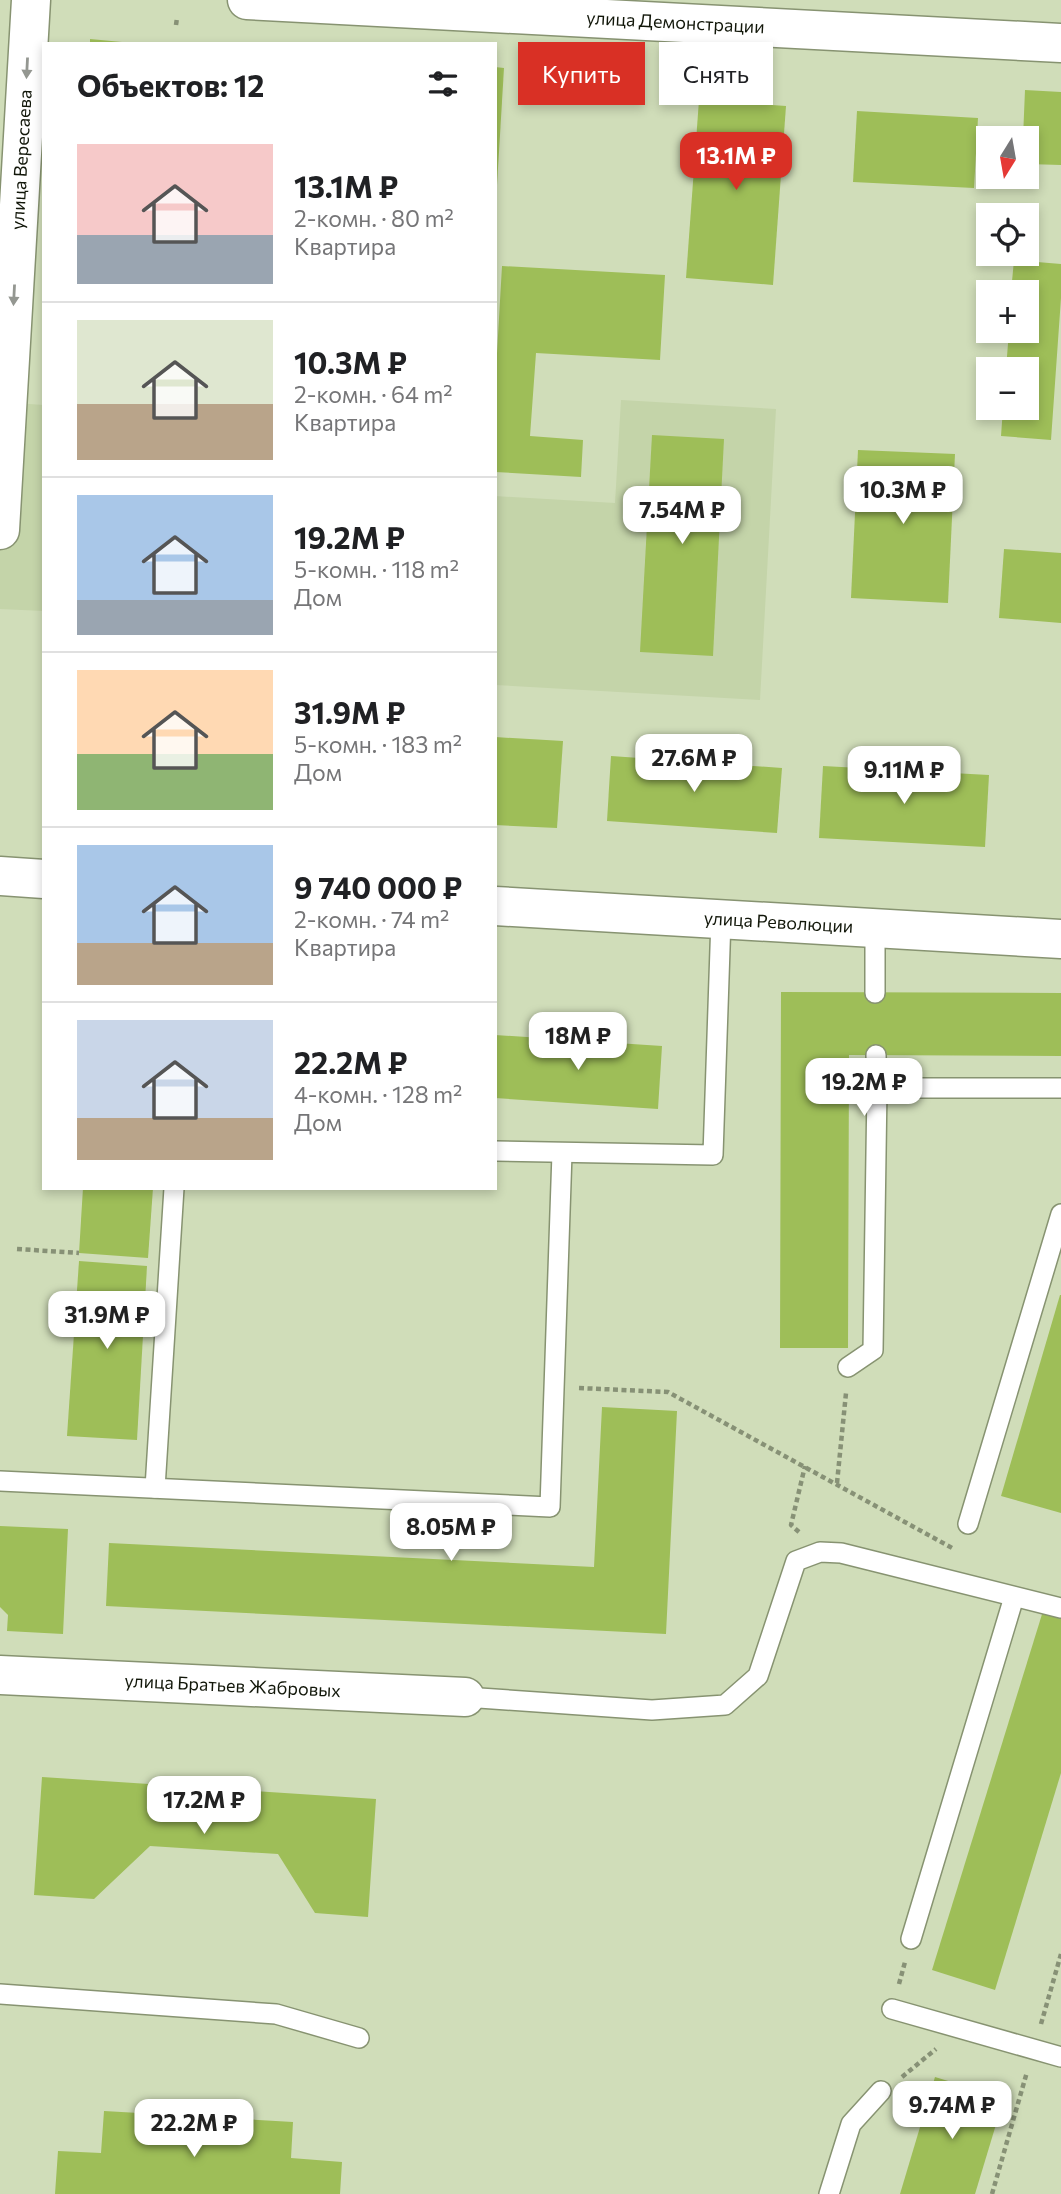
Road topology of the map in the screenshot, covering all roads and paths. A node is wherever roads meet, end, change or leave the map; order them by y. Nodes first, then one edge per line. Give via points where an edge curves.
1 (31, 0) edge
2 (247, 0) edge
3 (177, 18) dead end
4 (176, 25) dead end
5 (1061, 43) edge
6 (4, 398) edge
7 (0, 530) edge
8 (0, 876) edge
9 (42, 879) edge
10 (497, 906) edge
11 (720, 919) junction
12 (875, 928) junction
13 (1061, 939) edge
14 (875, 993) dead end
15 (876, 1055) dead end
16 (877, 1088) junction
17 (1061, 1088) edge
18 (497, 1151) edge
19 (562, 1153) junction
20 (174, 1190) edge
21 (1061, 1214) edge
22 (17, 1249) dead end
23 (79, 1253) dead end
24 (848, 1367) joint
25 (554, 1387) junction
26 (805, 1466) junction
27 (0, 1482) edge
28 (837, 1483) junction
29 (155, 1488) junction
30 (968, 1524) dead end
31 (820, 1552) junction
32 (952, 1580) junction
33 (1014, 1597) junction
34 (1061, 1608) edge
35 (0, 1675) edge
36 (465, 1697) joint
37 (911, 1939) joint
38 (0, 1994) edge
39 (892, 2009) joint
40 (959, 2028) junction
41 (359, 2038) dead end
42 (1061, 2057) edge
43 (881, 2091) joint
44 (829, 2194) edge

1 -> 6 street, улица Вересаева
2 - 5 street, улица Демонстрации
3 - 4 path
6 - 7 street, улица Вересаева
8 - 9 street
10 - 11 street, улица Революции
11 - 12 street, улица Революции
11 - 19 lane via 713,1155
12 - 13 street, улица Революции
12 - 14 lane
15 - 16 lane
16 - 17 lane
16 - 24 lane via 873,1350
18 - 19 lane
19 - 25 lane
20 - 29 lane
21 - 30 lane
22 - 23 path
24 - 28 path
25 - 26 path via 668,1392
25 - 29 lane via 550,1507
26 - 28 path
26 - 31 path via 792,1525
27 - 29 lane
28 - 32 path via 960,1553
31 - 32 lane
31 - 36 lane via 796,1561 758,1676 725,1705 652,1710
32 - 33 lane
33 - 34 lane
33 - 37 lane
35 - 36 street, улица Братьев Жабровых
37 - 39 path
38 - 41 lane via 276,2014
39 - 40 lane
40 - 42 lane
40 - 43 path via 913,2070
43 - 44 lane via 851,2124

